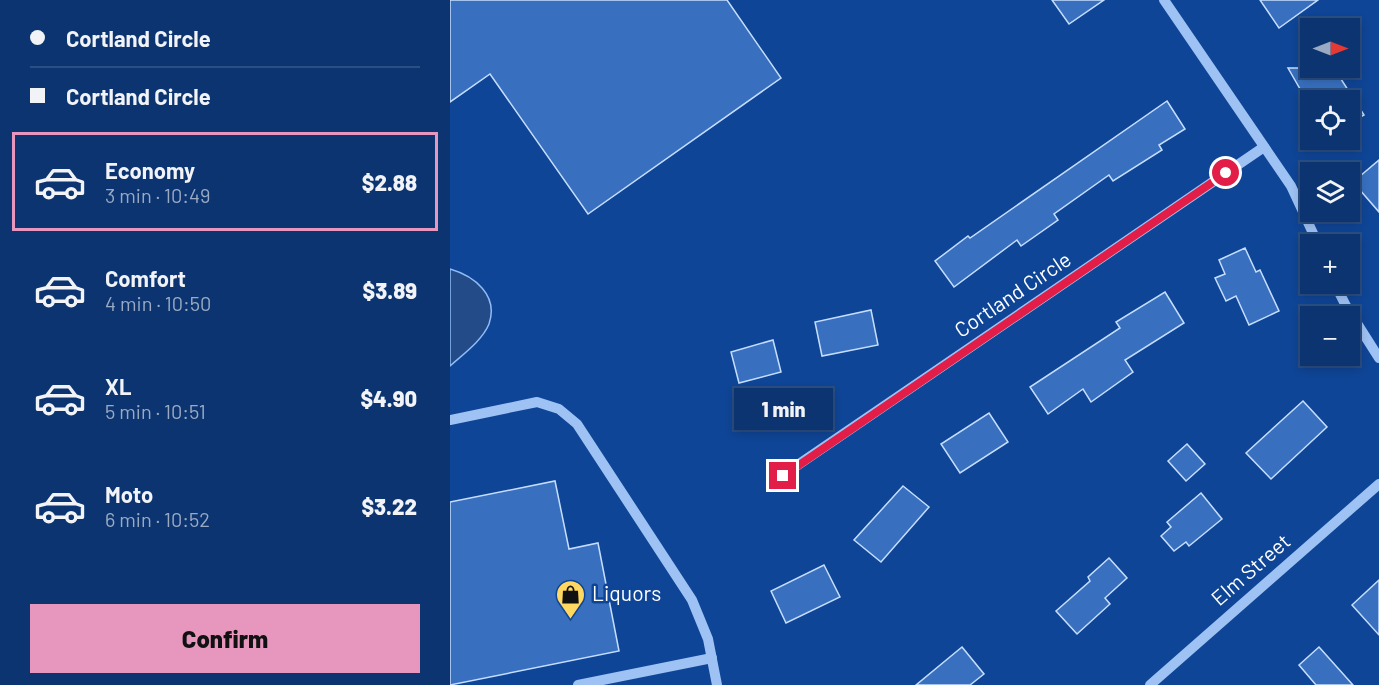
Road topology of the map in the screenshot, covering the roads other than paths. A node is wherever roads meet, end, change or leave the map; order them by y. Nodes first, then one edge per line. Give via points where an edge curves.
1 (1164, 0) edge
2 (1264, 147) junction
3 (1313, 234) edge
4 (1340, 294) edge
5 (1379, 358) edge
6 (450, 420) edge
7 (783, 476) dead end
8 (1379, 484) edge
9 (712, 658) junction
10 (578, 685) edge
11 (717, 685) edge
12 (1150, 685) edge

1 - 2 street
2 - 3 street via 1299,202
2 - 7 street, Cortland Circle
4 - 5 street
6 - 9 street via 537,402 551,404 567,414 595,448 681,582 701,619
8 - 12 street, Elm Street
9 - 10 street
9 - 11 street

